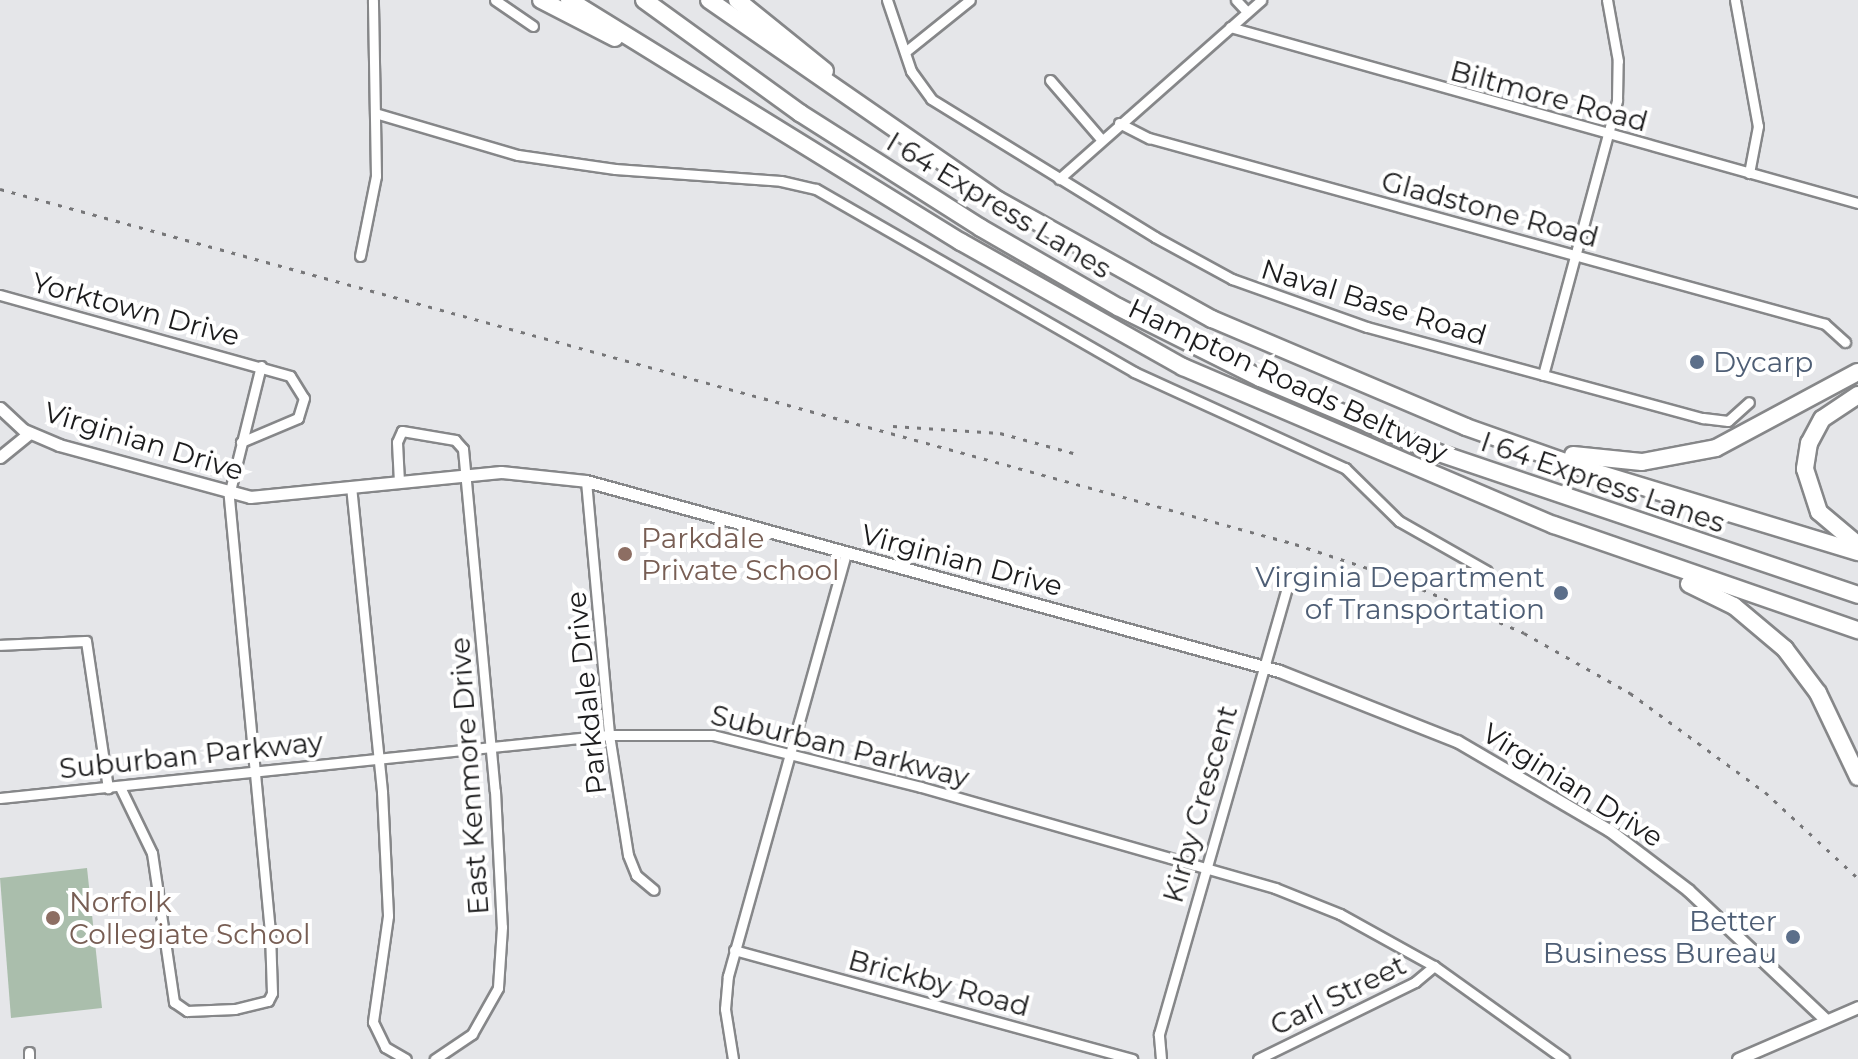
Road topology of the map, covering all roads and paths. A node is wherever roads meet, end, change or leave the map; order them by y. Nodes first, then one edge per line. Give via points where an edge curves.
1 (373, 0) edge
2 (495, 0) edge
3 (541, 0) edge
4 (569, 0) edge
5 (644, 0) edge
6 (655, 0) edge
7 (709, 0) edge
8 (737, 0) edge
9 (887, 0) edge
10 (970, 0) edge
11 (1236, 0) edge
12 (1261, 0) edge
13 (1607, 0) edge
14 (1735, 0) edge
15 (1247, 12) junction
16 (533, 26) dead end
17 (1230, 27) junction
18 (905, 52) junction
19 (682, 68) junction
20 (1050, 80) dead end
21 (375, 113) junction
22 (1119, 123) junction
23 (831, 131) junction
24 (1608, 134) junction
25 (1101, 139) junction
26 (1749, 173) junction
27 (1059, 179) junction
28 (1858, 203) edge
29 (1061, 238) junction
30 (1575, 255) junction
31 (360, 256) dead end
32 (0, 295) edge
33 (1845, 342) dead end
34 (261, 366) junction
35 (1858, 372) edge
36 (1543, 375) junction
37 (1858, 395) edge
38 (1749, 402) dead end
39 (0, 408) edge
40 (1466, 427) junction
41 (30, 433) junction
42 (241, 442) junction
43 (0, 457) edge
44 (1397, 461) junction
45 (467, 475) junction
46 (586, 481) junction
47 (399, 482) junction
48 (351, 486) junction
49 (229, 491) junction
50 (1858, 545) edge
51 (1858, 552) edge
52 (846, 553) junction
53 (1487, 571) dead end
54 (1288, 583) dead end
55 (1858, 595) edge
56 (1858, 630) edge
57 (0, 645) edge
58 (1262, 667) junction
59 (609, 735) junction
60 (491, 745) junction
61 (790, 752) junction
62 (379, 757) junction
63 (254, 773) junction
64 (1858, 777) edge
65 (120, 787) junction
66 (108, 788) junction
67 (0, 798) edge
68 (1206, 866) junction
69 (654, 890) dead end
70 (734, 950) junction
71 (1434, 966) junction
72 (1858, 1007) edge
73 (1826, 1020) junction
74 (1159, 1039) junction
75 (406, 1059) edge
76 (435, 1059) edge
77 (733, 1059) edge
78 (1132, 1059) edge
79 (1152, 1059) edge
80 (1161, 1059) edge
81 (1258, 1059) edge
82 (1564, 1059) edge
83 (1738, 1059) edge

1 - 21 street
2 - 16 street
3 - 19 highway
4 - 19 highway, Hampton Roads Beltway
5 - 23 highway
6 - 23 highway
7 - 29 highway, Hampton Roads Beltway via 936,161
8 - 29 highway via 877,110
9 - 18 street
10 - 18 street
11 - 15 street
12 - 15 street
13 - 24 street via 1619,80
14 - 26 street via 1758,126
15 - 17 street
17 - 22 street
17 - 24 street, Biltmore Road
18 - 27 street, Naval Base Road via 927,95
19 - 44 highway, Hampton Roads Beltway via 1071,306 1183,367
20 - 25 street
21 - 31 street via 376,176
21 - 53 street via 518,155 816,189 1134,372 1345,468 1399,521
22 - 25 street
22 - 30 street, Gladstone Road via 1149,138
23 - 55 highway, I 64 Express Lanes via 1047,267 1260,378 1436,452
24 - 26 street, Biltmore Road
24 - 30 street
25 - 27 street
26 - 28 street, Biltmore Road
27 - 36 street, Naval Base Road via 1155,237 1264,293
29 - 40 highway, Hampton Roads Beltway via 1245,334
30 - 33 street, Gladstone Road via 1825,324
30 - 36 street
32 - 34 street, Yorktown Drive
34 - 42 street, Yorktown Drive
34 - 42 street, Yorktown Drive via 297,382 304,406 292,423
35 - 40 highway via 1745,436 1661,461 1588,459
36 - 38 street, Naval Base Road via 1720,422 1735,417
37 - 50 highway via 1822,419 1809,443 1805,469 1819,512
39 - 41 street, Virginian Drive
40 - 51 highway, Hampton Roads Beltway
41 - 43 street
41 - 49 street, Virginian Drive
42 - 49 street, Yorktown Drive
44 - 56 highway, Hampton Roads Beltway via 1554,525
44 - 64 highway via 1432,484 1701,588 1742,611 1803,671
45 - 46 street, Virginian Drive via 522,472
45 - 47 street, Virginian Drive
45 - 47 street, East Kenmore Drive via 460,443 407,429 397,442
45 - 60 street, East Kenmore Drive
46 - 52 street, Virginian Drive
46 - 59 street, Parkdale Drive
47 - 48 street, Virginian Drive
48 - 49 street, Virginian Drive via 259,497
48 - 62 street
49 - 63 street, Yorktown Drive
52 - 58 street, Virginian Drive
52 - 61 street
54 - 58 street, Kirby Crescent
57 - 66 street via 86,641
58 - 68 street, Kirby Crescent
58 - 73 street, Virginian Drive via 1387,710 1536,785 1688,890
59 - 60 street, Suburban Parkway
59 - 61 street, Suburban Parkway via 713,735
59 - 69 street, Parkdale Drive via 628,855 636,875
60 - 62 street, Suburban Parkway
60 - 76 street, East Kenmore Drive via 502,927 498,988 481,1023
61 - 68 street, Suburban Parkway
61 - 70 street
62 - 63 street, Suburban Parkway
62 - 75 street via 388,916 373,1022 385,1047
63 - 65 street, Suburban Parkway
63 - 65 street, Yorktown Drive via 272,993 264,1003 235,1009 178,1008 152,853
65 - 66 street, Suburban Parkway
66 - 67 street, Suburban Parkway
68 - 71 street, Suburban Parkway via 1340,914
68 - 74 street, Kirby Crescent
70 - 77 street via 725,1009
70 - 78 street, Brickby Road
71 - 81 street, Carl Street via 1415,982
71 - 82 street, Suburban Parkway
72 - 73 street
73 - 83 street
74 - 79 street, Kirby Crescent
74 - 80 street, Kirby Crescent

